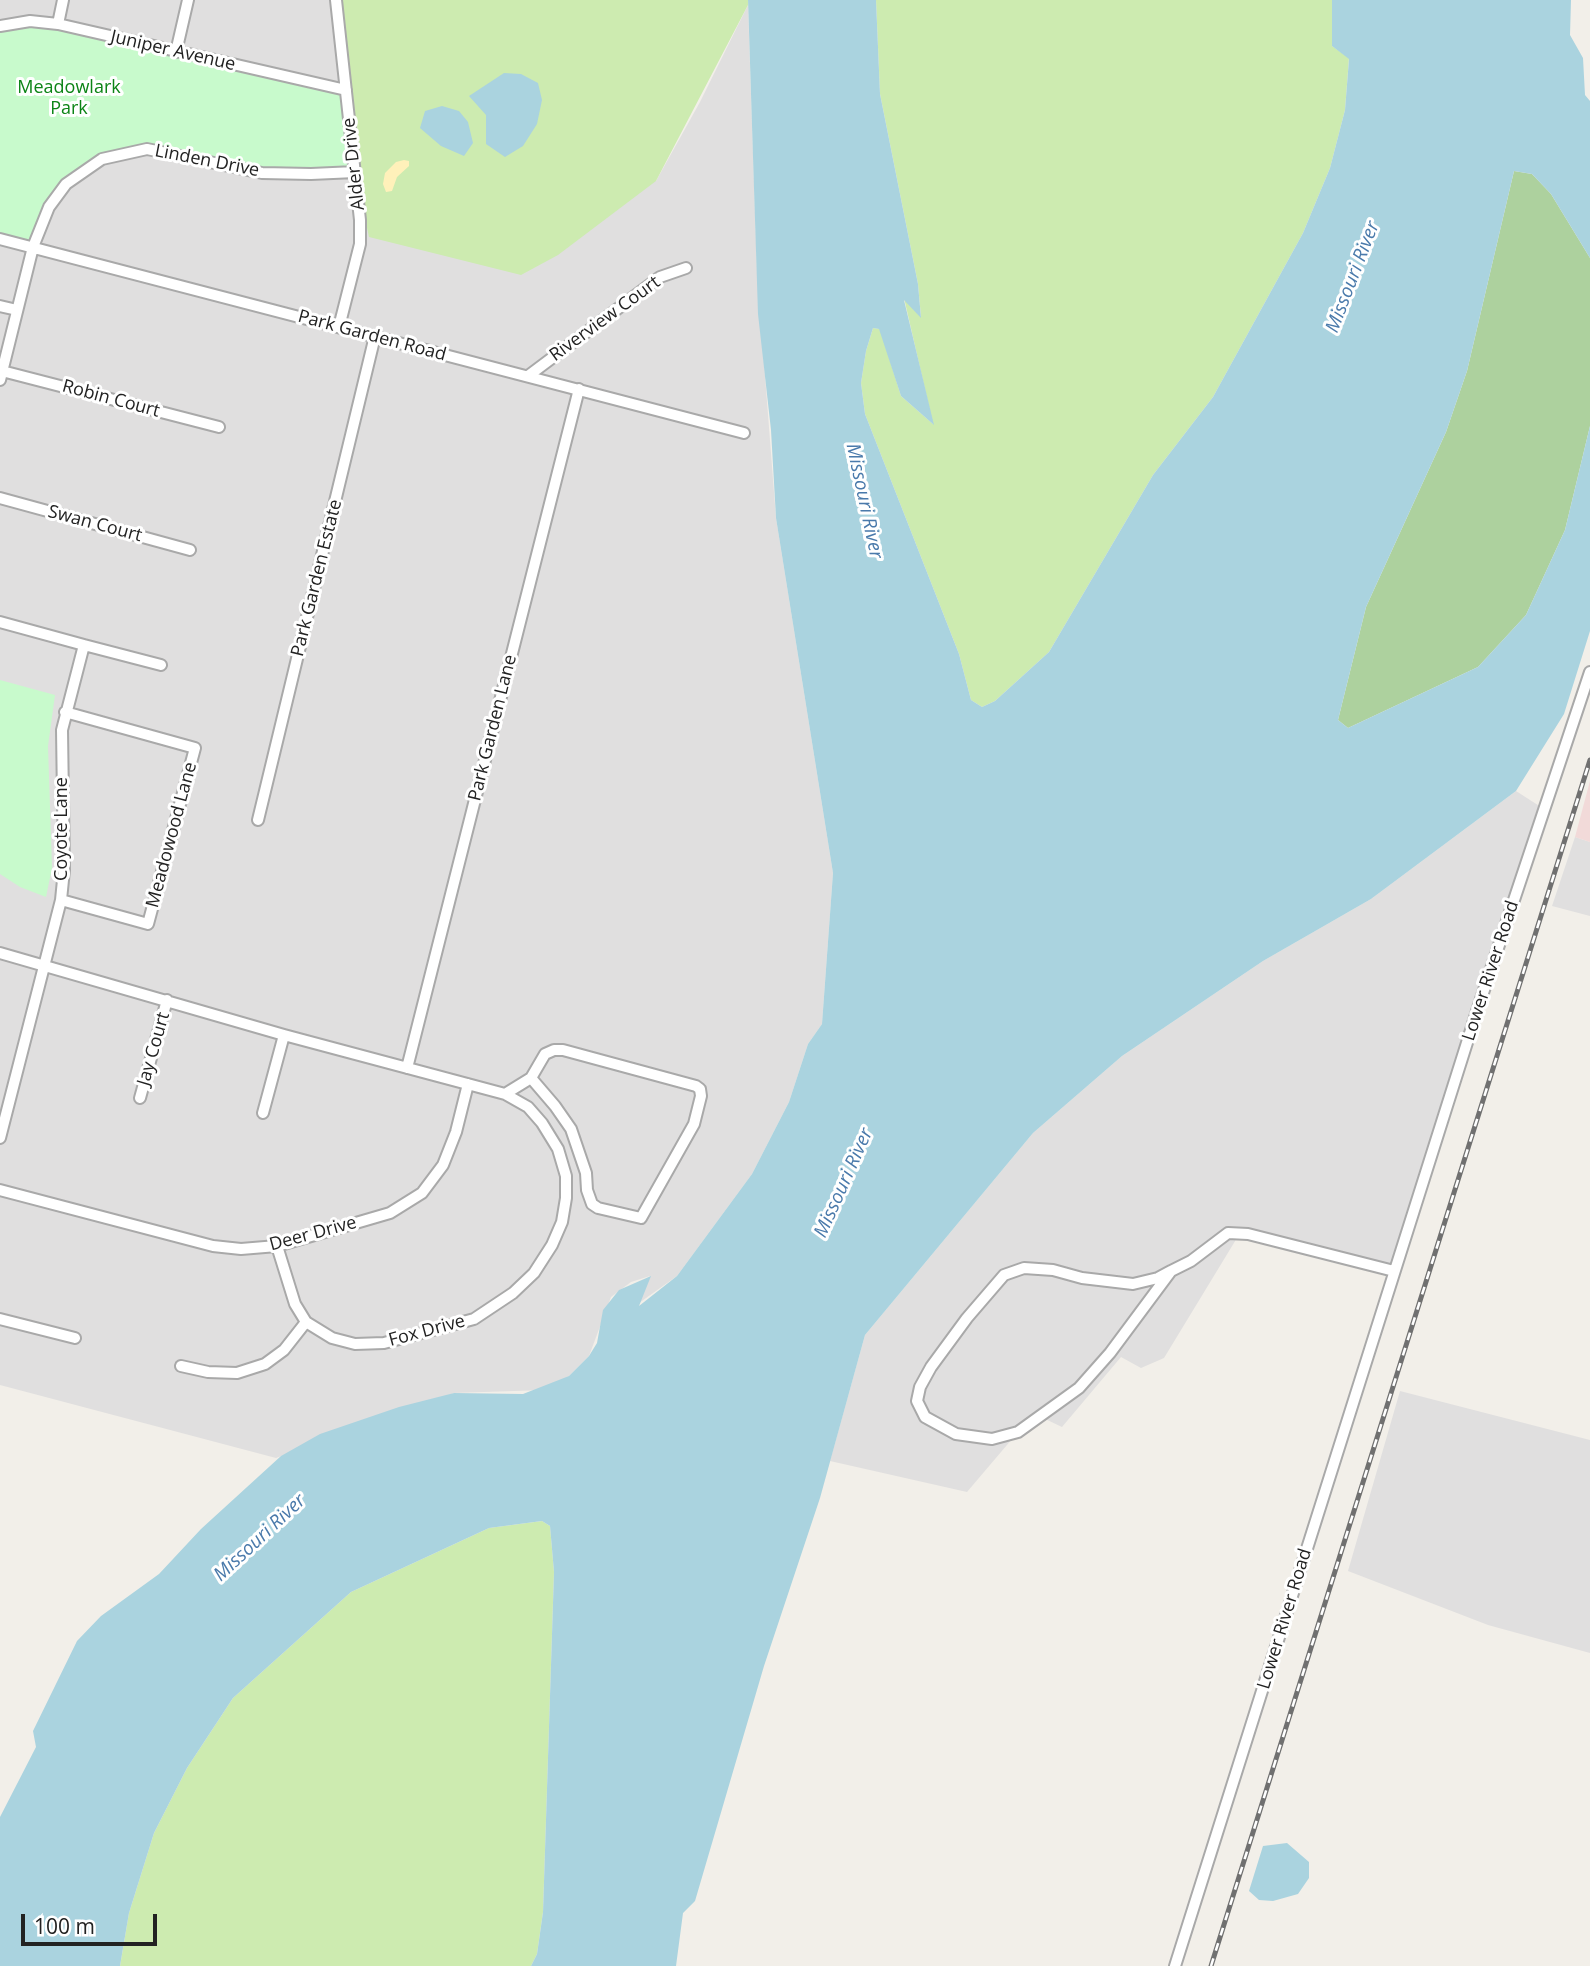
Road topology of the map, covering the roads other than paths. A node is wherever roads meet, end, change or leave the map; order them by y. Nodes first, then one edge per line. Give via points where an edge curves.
1 (63, 0) edge
2 (188, 0) edge
3 (336, 0) edge
4 (58, 24) junction
5 (0, 26) edge
6 (176, 52) junction
7 (346, 90) junction
8 (355, 172) junction
9 (0, 239) edge
10 (33, 247) junction
11 (686, 268) dead end
12 (0, 306) edge
13 (18, 310) junction
14 (339, 327) junction
15 (375, 337) junction
16 (1, 375) edge
17 (528, 376) junction
18 (579, 389) junction
19 (219, 427) dead end
20 (744, 433) dead end
21 (0, 498) edge
22 (190, 550) dead end
23 (0, 622) edge
24 (84, 645) junction
25 (161, 664) dead end
26 (1590, 672) edge
27 (65, 712) junction
28 (258, 820) dead end
29 (61, 900) junction
30 (0, 953) edge
31 (44, 965) junction
32 (167, 1000) junction
33 (284, 1035) junction
34 (407, 1068) junction
35 (531, 1077) junction
36 (468, 1084) junction
37 (505, 1094) junction
38 (140, 1098) dead end
39 (263, 1113) dead end
40 (0, 1139) edge
41 (0, 1190) edge
42 (277, 1246) junction
43 (1171, 1271) junction
44 (1394, 1271) junction
45 (0, 1319) edge
46 (306, 1322) junction
47 (75, 1338) dead end
48 (181, 1366) dead end
49 (1175, 1966) edge

1 - 4 street
2 - 6 street
3 - 7 street, Alder Drive
4 - 5 street, Juniper Avenue via 30,21
4 - 6 street, Juniper Avenue
6 - 7 street, Juniper Avenue
7 - 8 street, Alder Drive
8 - 10 street, Linden Drive via 262,173 147,149 102,159 66,184 49,207
8 - 14 street, Alder Drive via 360,244
9 - 10 street, Park Garden Road
10 - 13 street, Linden Drive
10 - 14 street, Park Garden Road
11 - 17 street, Riverview Court via 660,277
12 - 13 street
13 - 16 street, Linden Drive
14 - 15 street, Park Garden Road
15 - 17 street, Park Garden Road
15 - 28 street, Park Garden Estate
16 - 19 street, Robin Court
17 - 18 street, Park Garden Road
18 - 20 street, Park Garden Road
18 - 34 street, Park Garden Lane
21 - 22 street, Swan Court
23 - 24 street
24 - 25 street
24 - 27 street, Coyote Lane
26 - 44 street, Lower River Road
27 - 29 street, Coyote Lane
27 - 29 street, Meadowood Lane via 195,748 148,923
29 - 31 street, Coyote Lane
30 - 31 street, Fox Drive
31 - 32 street, Fox Drive
31 - 40 street, Coyote Lane
32 - 33 street, Fox Drive
32 - 38 street, Jay Court
33 - 34 street, Fox Drive
33 - 39 street
34 - 36 street, Fox Drive
35 - 35 street via 545,1054 563,1050 700,1089 694,1124 641,1218 592,1204 571,1129
35 - 37 street
36 - 37 street, Fox Drive
36 - 42 street, Deer Drive via 443,1165 422,1193 390,1213
37 - 46 street, Fox Drive via 528,1107 542,1123 558,1149 566,1177 562,1222 534,1273 474,1319 384,1343 355,1344 332,1338
41 - 42 street, Deer Drive via 213,1247
42 - 46 street via 295,1304
43 - 43 street via 1133,1284 1034,1268 1003,1275 920,1387 917,1401 925,1417 956,1434 992,1439 1018,1432 1079,1388
43 - 44 street via 1228,1233
44 - 49 street, Lower River Road
45 - 47 street
46 - 48 street via 284,1350 265,1364 237,1373

